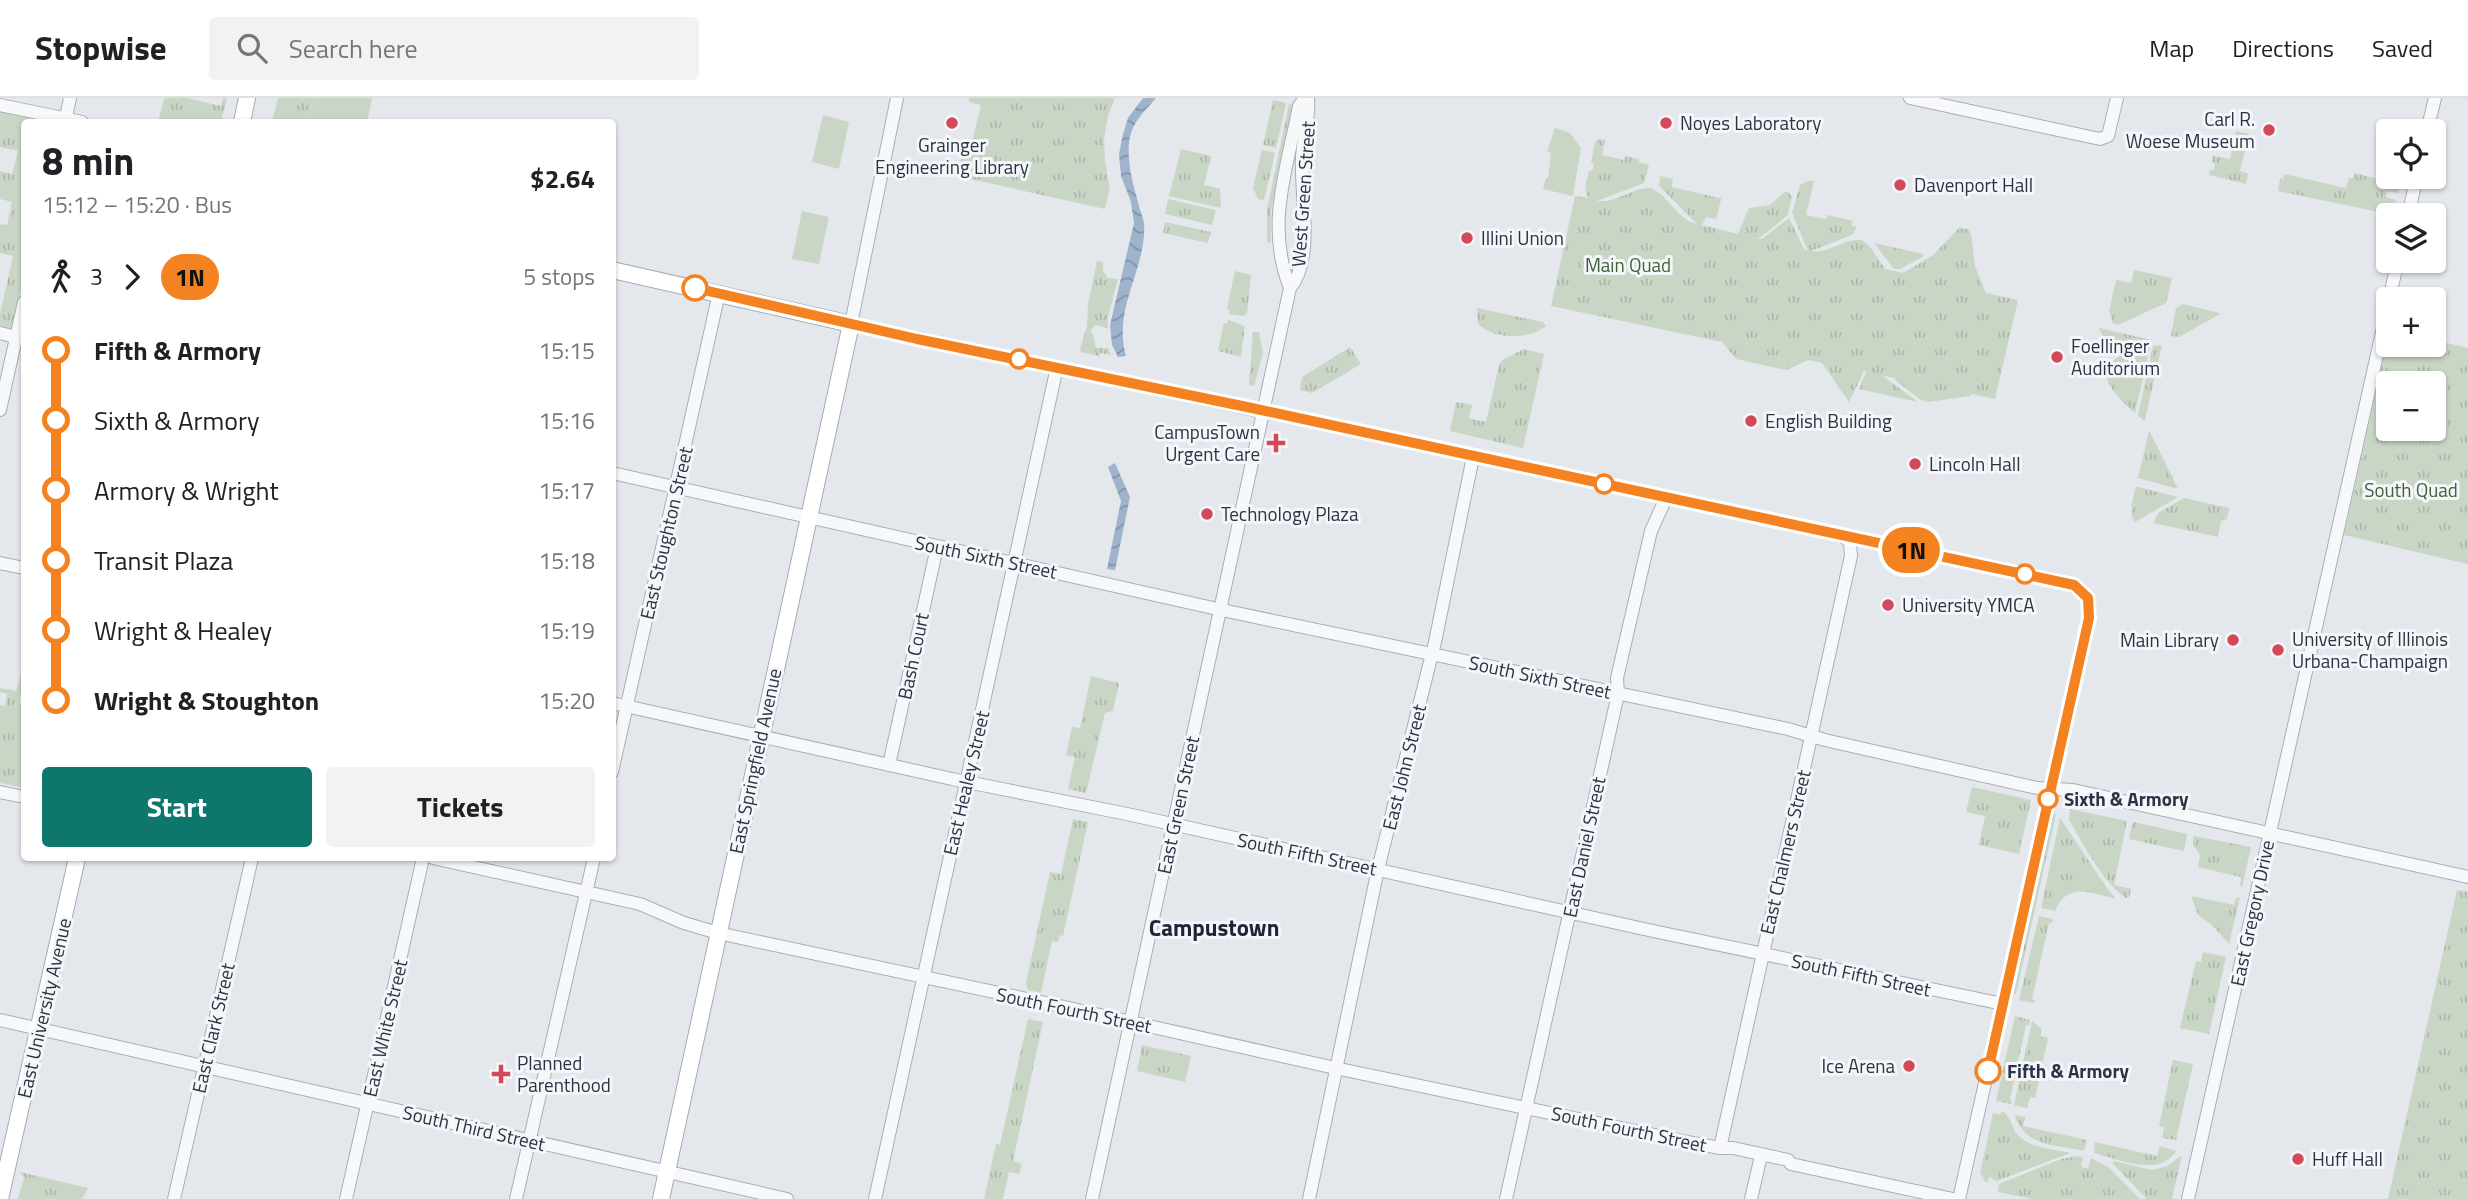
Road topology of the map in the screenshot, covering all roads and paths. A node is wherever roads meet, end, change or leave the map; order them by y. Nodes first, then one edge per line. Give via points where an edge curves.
1 (70, 98) edge
2 (247, 98) edge
3 (897, 98) edge
4 (1306, 98) edge
5 (1910, 98) edge
6 (2117, 98) edge
7 (2435, 98) edge
8 (1933, 100) edge
9 (0, 106) edge
10 (56, 119) edge
11 (65, 119) edge
12 (243, 119) edge
13 (2430, 119) edge
14 (616, 271) edge
15 (1290, 288) junction
16 (719, 293) junction
17 (851, 324) junction
18 (0, 333) edge
19 (19, 335) edge
20 (2376, 357) edge
21 (1057, 367) junction
22 (0, 410) edge
23 (1265, 411) junction
24 (1473, 457) junction
25 (616, 475) edge
26 (676, 488) junction
27 (1666, 498) junction
28 (807, 519) junction
29 (1841, 535) junction
30 (1866, 540) junction
31 (937, 547) junction
32 (1851, 556) junction
33 (0, 563) edge
34 (1015, 564) junction
35 (21, 567) edge
36 (1222, 610) junction
37 (1432, 654) junction
38 (1618, 694) junction
39 (616, 704) edge
40 (627, 706) junction
41 (761, 736) junction
42 (1811, 736) junction
43 (616, 754) edge
44 (889, 765) junction
45 (966, 782) junction
46 (2050, 789) junction
47 (0, 792) edge
48 (21, 796) edge
49 (1172, 825) junction
50 (2270, 834) junction
51 (76, 861) edge
52 (251, 861) edge
53 (422, 861) edge
54 (447, 861) edge
55 (592, 861) edge
56 (1378, 869) junction
57 (2468, 877) edge
58 (586, 891) junction
59 (1570, 912) junction
60 (719, 933) junction
61 (1762, 954) junction
62 (923, 978) junction
63 (2003, 1004) junction
64 (0, 1020) edge
65 (1131, 1022) junction
66 (39, 1029) junction
67 (204, 1067) junction
68 (1335, 1068) junction
69 (368, 1104) junction
70 (1526, 1107) junction
71 (530, 1141) junction
72 (1720, 1148) junction
73 (1760, 1160) junction
74 (1791, 1164) junction
75 (667, 1170) junction
76 (0, 1199) edge
77 (174, 1199) edge
78 (346, 1199) edge
79 (516, 1199) edge
80 (661, 1199) edge
81 (787, 1199) edge
82 (875, 1199) edge
83 (1092, 1199) edge
84 (1309, 1199) edge
85 (1506, 1199) edge
86 (1751, 1199) edge
87 (1953, 1199) edge
88 (1959, 1199) edge
89 (2188, 1199) edge

1 - 11 street
2 - 12 main road
3 - 17 street
4 - 15 street, West Green Street via 1303,256
4 - 15 street, West Green Street via 1299,106 1277,215
5 - 8 street
6 - 8 street via 2108,136 2100,139
7 - 13 street
9 - 10 street
14 - 16 main road
15 - 23 street, West Green Street
16 - 17 main road
16 - 26 street, East Stoughton Street
17 - 21 street
17 - 28 main road, East Springfield Avenue
18 - 19 street
19 - 22 street
20 - 50 street, East Gregory Drive
21 - 23 street
21 - 34 street, East Healey Street
23 - 24 street
23 - 36 street, East Green Street
24 - 27 street
24 - 37 street, East John Street
25 - 26 street, South Sixth Street
26 - 28 street, South Sixth Street
26 - 40 street, East Stoughton Street
27 - 29 street
27 - 38 street, East Daniel Street via 1651,531 1617,678
28 - 31 street, South Sixth Street
28 - 41 main road, East Springfield Avenue
29 - 30 street
29 - 32 street via 1850,542
30 - 32 street
30 - 46 street via 2060,581 2084,592 2089,618
31 - 34 street, South Sixth Street
31 - 44 street, Bash Court
32 - 42 street, East Chalmers Street
33 - 35 street
34 - 36 street, South Sixth Street
34 - 45 street, East Healey Street
36 - 37 street, South Sixth Street
36 - 49 street, East Green Street
37 - 38 street, South Sixth Street
37 - 56 street, East John Street
38 - 42 street, South Sixth Street
38 - 59 street, East Daniel Street
39 - 40 street, South Fifth Street
40 - 41 street, South Fifth Street
40 - 43 street, East Stoughton Street
41 - 44 street, South Fifth Street
41 - 60 main road, East Springfield Avenue
42 - 46 street, South Sixth Street
42 - 61 street, East Chalmers Street
44 - 45 street, South Fifth Street
45 - 49 street, South Fifth Street
45 - 62 street, East Healey Street
46 - 50 street, South Sixth Street via 2073,790
46 - 63 street
47 - 48 street
49 - 56 street, South Fifth Street
49 - 65 street, East Green Street
50 - 57 street, South Sixth Street
50 - 89 street, East Gregory Drive
51 - 66 main road, East University Avenue
52 - 67 street, East Clark Street
53 - 69 street, East White Street
54 - 58 street, South Fourth Street
55 - 58 street
56 - 59 street, South Fifth Street
56 - 68 street, East John Street
58 - 60 street, South Fourth Street via 640,904
58 - 71 street
59 - 61 street, South Fifth Street
59 - 70 street, East Daniel Street
60 - 62 street, South Fourth Street
60 - 75 main road, East Springfield Avenue
61 - 63 street, South Fifth Street
61 - 72 street, East Chalmers Street
62 - 65 street, South Fourth Street
62 - 82 street, East Healey Street
63 - 88 street
64 - 66 street, South Third Street
65 - 68 street, South Fourth Street
65 - 83 street, East Green Street
66 - 67 street, South Third Street
66 - 76 main road, East University Avenue
67 - 69 street, South Third Street
67 - 77 street, East Clark Street
68 - 70 street, South Fourth Street
68 - 84 street, East John Street
69 - 71 street, South Third Street
69 - 78 street, East White Street
70 - 72 street, South Fourth Street
70 - 85 street, East Daniel Street
71 - 75 street, South Third Street
71 - 79 street
72 - 73 street, South Fourth Street
72 - 74 street, South Fourth Street via 1768,1155
73 - 74 street, South Fourth Street
73 - 86 street
74 - 87 street, South Fourth Street
75 - 80 main road, East Springfield Avenue
75 - 81 street, South Third Street

